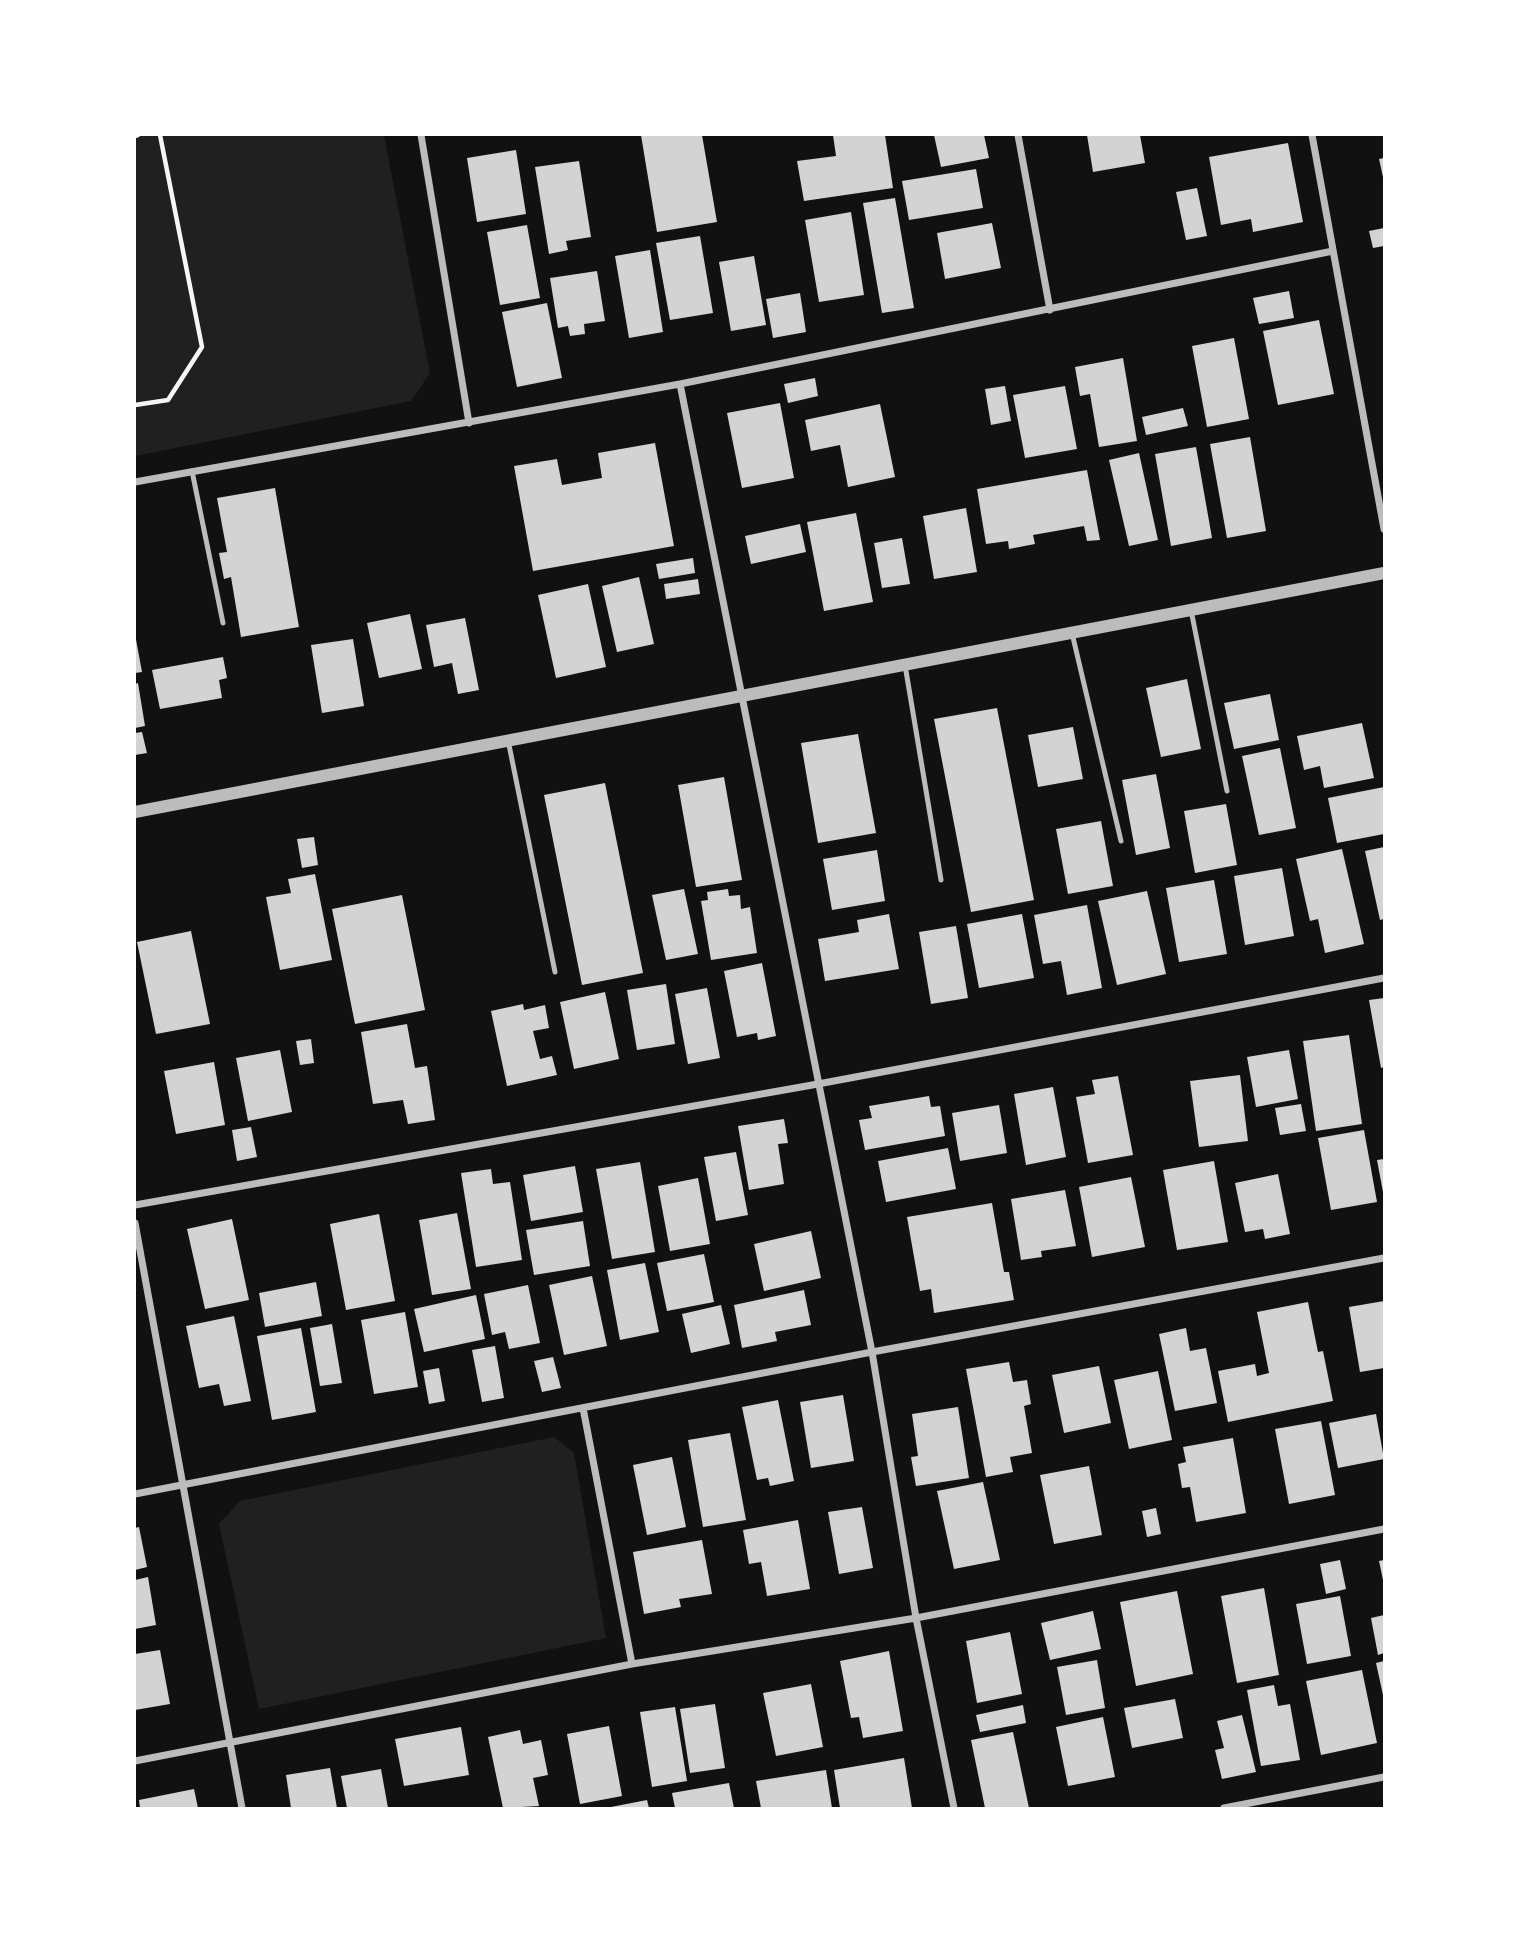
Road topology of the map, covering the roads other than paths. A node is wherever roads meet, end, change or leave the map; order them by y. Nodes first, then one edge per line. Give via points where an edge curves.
1 (421, 135) edge
2 (1018, 135) edge
3 (1312, 135) edge
4 (1333, 251) junction
5 (1050, 310) junction
6 (681, 384) junction
7 (469, 423) junction
8 (192, 471) junction
9 (135, 482) edge
10 (1384, 529) edge
11 (1384, 573) edge
12 (1191, 610) junction
13 (223, 623) dead end
14 (1072, 632) junction
15 (905, 665) junction
16 (742, 696) junction
17 (508, 740) junction
18 (1227, 791) dead end
19 (135, 812) edge
20 (1121, 841) dead end
21 (941, 880) dead end
22 (555, 972) dead end
23 (1384, 978) edge
24 (818, 1084) junction
25 (135, 1205) edge
26 (135, 1223) edge
27 (1384, 1258) edge
28 (872, 1352) junction
29 (583, 1408) junction
30 (183, 1484) junction
31 (135, 1493) edge
32 (1384, 1529) edge
33 (916, 1618) junction
34 (632, 1664) junction
35 (231, 1744) junction
36 (135, 1761) edge
37 (1384, 1777) edge
38 (242, 1808) edge
39 (954, 1808) edge
40 (1224, 1808) edge

1 - 7 street
2 - 5 street
3 - 4 street
4 - 5 street
4 - 10 street
5 - 6 street
6 - 7 street
6 - 16 street
7 - 8 street
8 - 9 street
8 - 13 lane
11 - 12 street
12 - 14 street
12 - 18 lane
14 - 15 street
14 - 20 lane
15 - 16 street
15 - 21 lane
16 - 17 street
16 - 24 street
17 - 19 street
17 - 22 lane
23 - 24 street
24 - 25 street
24 - 28 street
26 - 30 street
27 - 28 street
28 - 29 street
28 - 33 street
29 - 30 street
29 - 34 street
30 - 31 street
30 - 35 street
32 - 33 street
33 - 34 street
33 - 39 street
34 - 35 street
35 - 36 street
35 - 38 street
37 - 40 street

